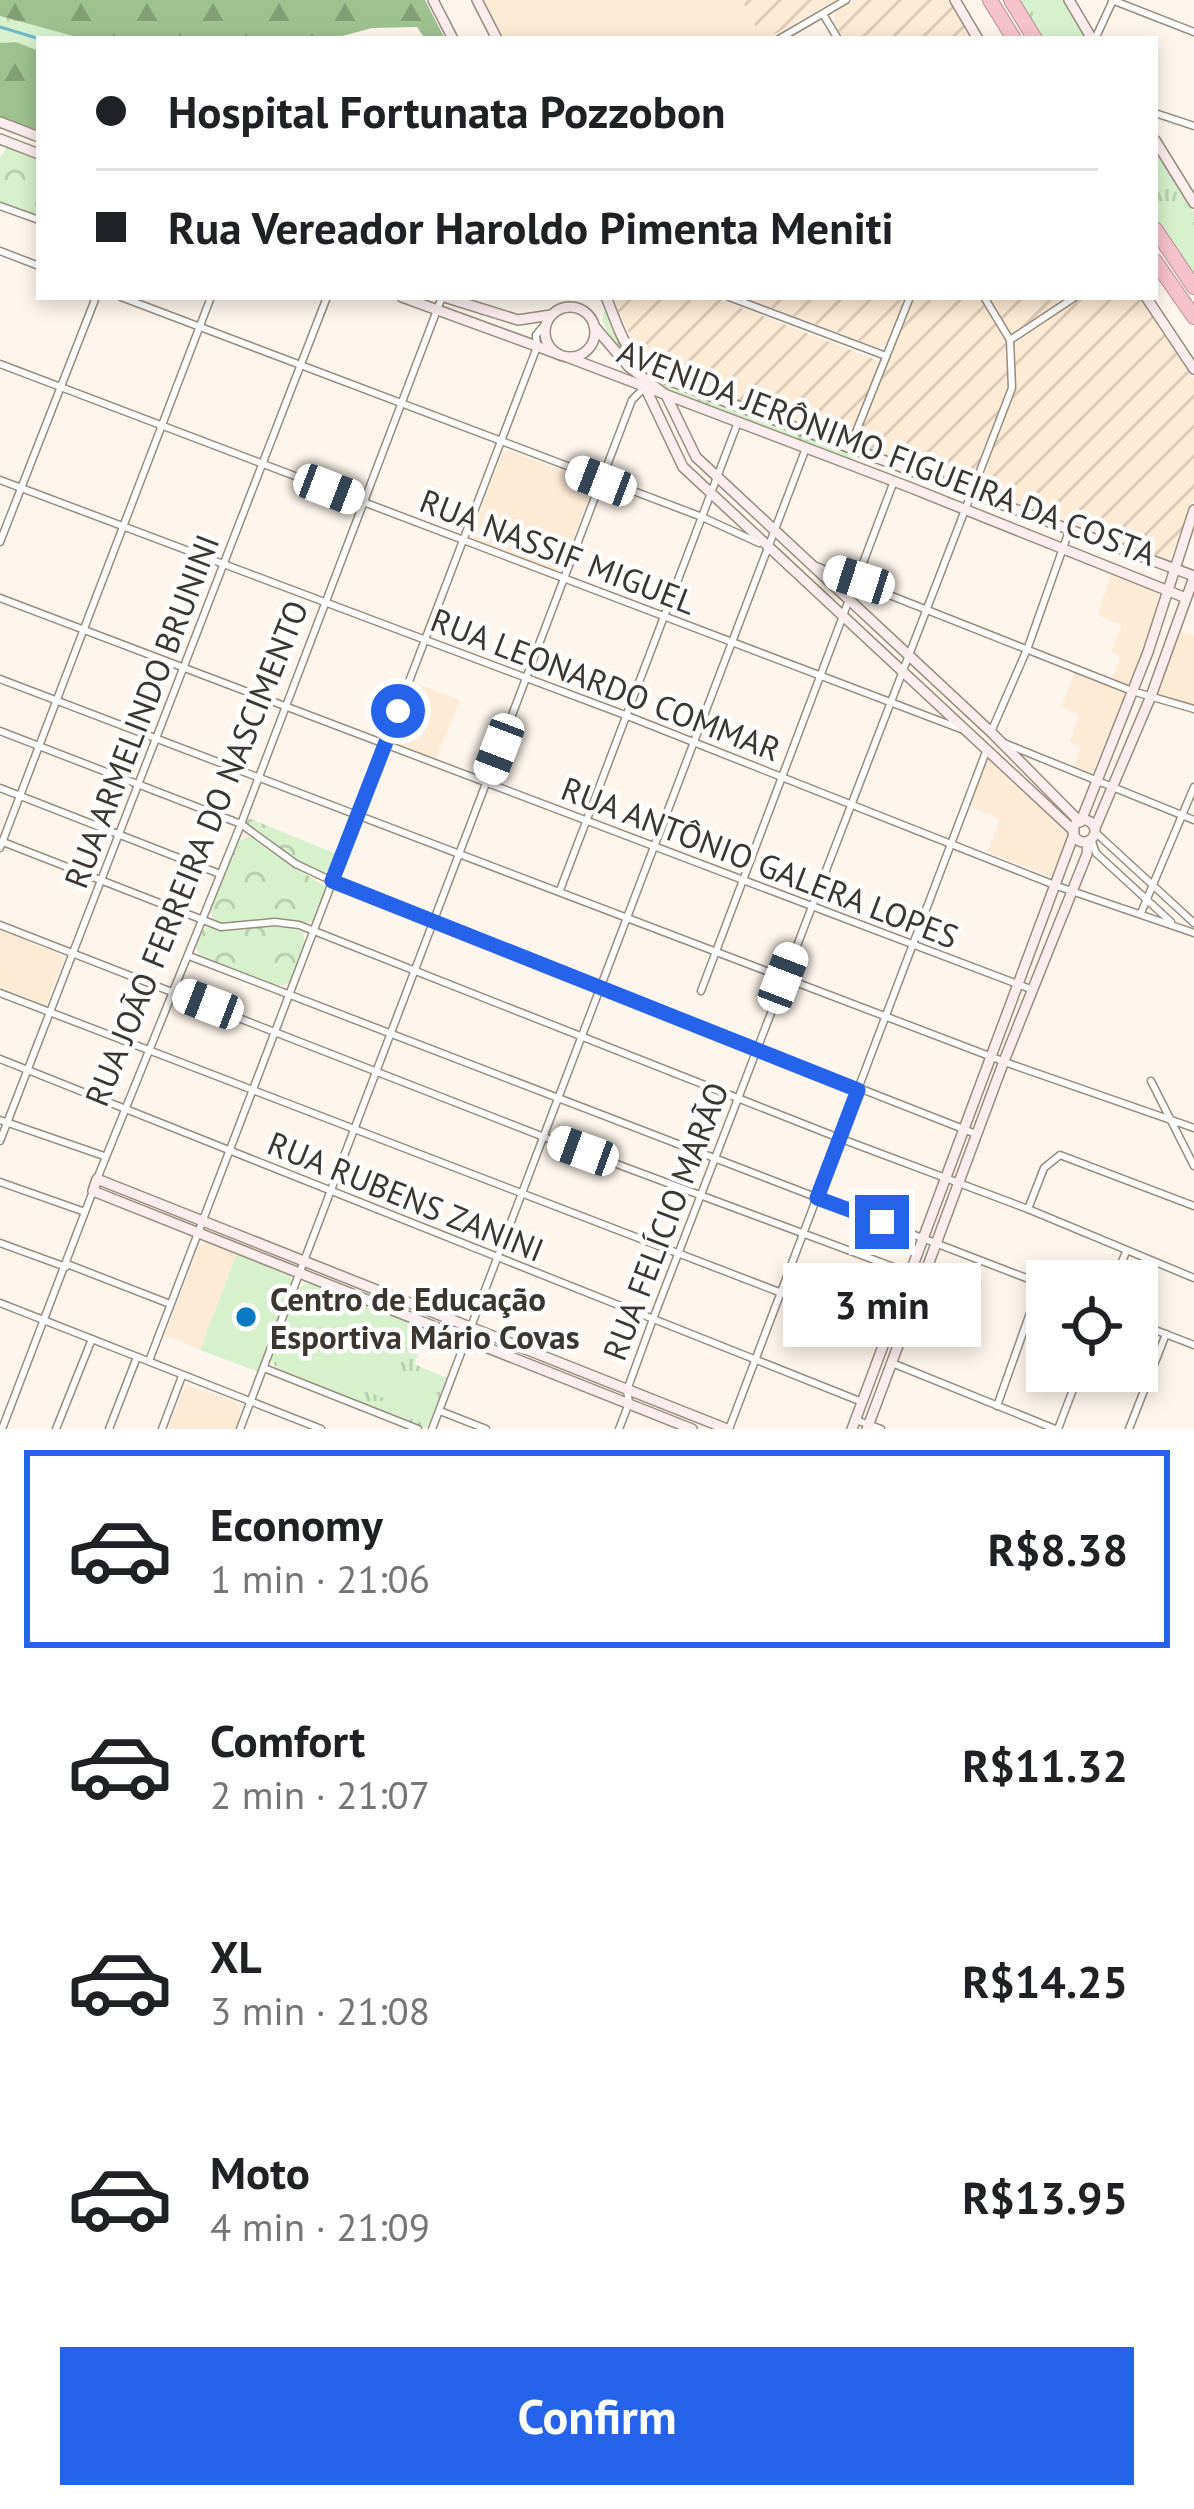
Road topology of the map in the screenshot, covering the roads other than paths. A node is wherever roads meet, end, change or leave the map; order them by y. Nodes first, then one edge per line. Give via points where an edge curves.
1 (433, 0) edge
2 (477, 0) edge
3 (846, 0) edge
4 (956, 0) edge
5 (1011, 0) edge
6 (1069, 0) edge
7 (1113, 0) edge
8 (991, 2) edge
9 (824, 14) junction
10 (1194, 32) edge
11 (451, 36) edge
12 (495, 36) edge
13 (784, 36) edge
14 (836, 36) edge
15 (976, 36) edge
16 (1004, 36) edge
17 (1012, 36) edge
18 (1033, 36) edge
19 (1092, 36) edge
20 (1095, 36) edge
21 (1158, 114) edge
22 (4, 124) edge
23 (1194, 125) edge
24 (36, 136) edge
25 (1, 142) edge
26 (1158, 145) edge
27 (36, 153) edge
28 (1194, 203) edge
29 (0, 206) edge
30 (36, 219) edge
31 (1158, 233) edge
32 (0, 251) edge
33 (36, 265) edge
34 (1158, 265) edge
35 (1194, 287) edge
36 (95, 300) edge
37 (129, 300) edge
38 (210, 300) edge
39 (325, 300) edge
40 (410, 300) edge
41 (442, 300) edge
42 (453, 300) edge
43 (562, 300) edge
44 (604, 300) edge
45 (606, 300) edge
46 (737, 300) edge
47 (909, 300) edge
48 (986, 300) edge
49 (1071, 300) edge
50 (1148, 300) edge
51 (438, 311) junction
52 (552, 315) junction
53 (1194, 317) edge
54 (593, 323) junction
55 (200, 326) junction
56 (1010, 340) junction
57 (537, 347) junction
58 (562, 355) junction
59 (886, 356) junction
60 (0, 364) edge
61 (301, 368) junction
62 (1194, 369) edge
63 (645, 387) junction
64 (62, 388) junction
65 (666, 395) junction
66 (402, 405) junction
67 (738, 422) junction
68 (160, 425) junction
69 (500, 441) junction
70 (806, 448) junction
71 (855, 448) junction
72 (262, 464) junction
73 (854, 466) junction
74 (717, 478) junction
75 (0, 480) edge
76 (601, 481) junction
77 (894, 481) junction
78 (20, 488) junction
79 (711, 494) junction
80 (970, 494) junction
81 (363, 502) junction
82 (963, 509) junction
83 (1194, 510) edge
84 (702, 517) junction
85 (122, 525) junction
86 (774, 530) junction
87 (1069, 531) junction
88 (463, 540) junction
89 (0, 542) edge
90 (768, 547) junction
91 (1063, 547) junction
92 (808, 563) junction
93 (224, 565) junction
94 (1173, 569) junction
95 (1194, 576) edge
96 (563, 578) junction
97 (859, 580) junction
98 (1167, 590) junction
99 (0, 598) edge
100 (1186, 598) junction
101 (324, 602) junction
102 (851, 602) junction
103 (927, 606) junction
104 (665, 618) junction
105 (844, 619) junction
106 (82, 630) junction
107 (424, 641) junction
108 (732, 642) junction
109 (1028, 646) junction
110 (908, 657) junction
111 (183, 669) junction
112 (901, 673) junction
113 (822, 676) junction
114 (0, 679) edge
115 (526, 680) junction
116 (1132, 691) junction
117 (1151, 697) junction
118 (59, 701) junction
119 (888, 701) junction
120 (283, 706) junction
121 (1194, 709) edge
122 (625, 715) junction
123 (965, 730) junction
124 (0, 731) edge
125 (991, 732) junction
126 (157, 740) junction
127 (693, 742) junction
128 (41, 746) junction
129 (385, 746) junction
130 (987, 749) junction
131 (1022, 756) junction
132 (1011, 770) junction
133 (783, 776) junction
134 (257, 777) junction
135 (1095, 782) junction
136 (140, 784) junction
137 (485, 784) junction
138 (1194, 787) edge
139 (0, 788) edge
140 (1113, 789) junction
141 (21, 796) junction
142 (850, 803) junction
143 (358, 815) junction
144 (1183, 816) junction
145 (1194, 820) edge
146 (586, 822) junction
147 (241, 824) junction
148 (1077, 827) junction
149 (120, 835) junction
150 (1092, 835) junction
151 (951, 842) junction
152 (1, 845) edge
153 (653, 847) junction
154 (458, 854) junction
155 (220, 874) junction
156 (332, 881) junction
157 (743, 882) junction
158 (102, 883) junction
159 (1154, 885) junction
160 (1057, 886) junction
161 (1072, 890) junction
162 (560, 891) junction
163 (1148, 898) junction
164 (811, 908) junction
165 (1142, 913) junction
166 (626, 917) junction
167 (202, 920) junction
168 (433, 922) junction
169 (1194, 923) edge
170 (0, 925) edge
171 (1176, 926) junction
172 (313, 931) junction
173 (1194, 933) edge
174 (910, 946) junction
175 (716, 951) junction
176 (73, 954) junction
177 (189, 956) junction
178 (413, 970) junction
179 (783, 978) junction
180 (1018, 985) junction
181 (600, 988) junction
182 (174, 990) junction
183 (1033, 990) junction
184 (701, 991) dead end
185 (0, 993) edge
186 (289, 994) junction
187 (50, 1013) junction
188 (886, 1016) junction
189 (276, 1030) junction
190 (390, 1034) junction
191 (581, 1037) junction
192 (756, 1048) junction
193 (148, 1051) junction
194 (991, 1056) junction
195 (0, 1059) edge
196 (1004, 1061) junction
197 (27, 1070) junction
198 (378, 1071) junction
199 (1151, 1081) dead end
200 (858, 1090) junction
201 (253, 1092) junction
202 (738, 1098) junction
203 (559, 1100) junction
204 (126, 1106) junction
205 (1169, 1119) junction
206 (3, 1122) edge
207 (1194, 1128) edge
208 (964, 1129) junction
209 (354, 1132) junction
210 (976, 1134) junction
211 (544, 1137) junction
212 (838, 1138) junction
213 (0, 1141) edge
214 (230, 1153) junction
215 (105, 1156) junction
216 (714, 1158) junction
217 (1194, 1166) edge
218 (97, 1179) junction
219 (944, 1179) junction
220 (0, 1182) edge
221 (958, 1184) junction
222 (93, 1191) junction
223 (331, 1191) junction
224 (521, 1195) junction
225 (700, 1195) junction
226 (817, 1198) junction
227 (1194, 1206) edge
228 (1028, 1209) junction
229 (86, 1212) junction
230 (203, 1222) junction
231 (198, 1234) junction
232 (803, 1235) junction
233 (922, 1237) junction
234 (936, 1242) junction
235 (0, 1243) edge
236 (1126, 1252) junction
237 (679, 1254) junction
238 (497, 1258) junction
239 (1123, 1260) edge
240 (304, 1262) junction
241 (67, 1266) junction
242 (909, 1273) junction
243 (299, 1274) junction
244 (923, 1278) junction
245 (1026, 1278) edge
246 (1194, 1278) edge
247 (780, 1294) junction
248 (0, 1303) edge
249 (171, 1304) junction
250 (653, 1319) junction
251 (45, 1320) junction
252 (469, 1328) junction
253 (1026, 1331) edge
254 (1158, 1331) edge
255 (887, 1333) junction
256 (1166, 1334) junction
257 (899, 1338) junction
258 (92, 1340) junction
259 (466, 1340) junction
260 (1194, 1346) edge
261 (137, 1357) junction
262 (754, 1359) junction
263 (149, 1361) junction
264 (892, 1363) junction
265 (263, 1368) junction
266 (182, 1376) junction
267 (627, 1390) junction
268 (1072, 1392) edge
269 (250, 1401) junction
270 (862, 1402) junction
271 (629, 1403) junction
272 (997, 1406) junction
273 (440, 1411) junction
274 (854, 1424) edge
275 (868, 1426) edge
276 (2, 1429) edge
277 (56, 1429) edge
278 (109, 1429) edge
279 (162, 1429) edge
280 (240, 1429) edge
281 (321, 1429) edge
282 (418, 1429) edge
283 (432, 1429) edge
284 (486, 1429) edge
285 (619, 1429) edge
286 (692, 1429) edge
287 (728, 1429) edge
288 (881, 1429) edge
289 (1057, 1429) edge
290 (1130, 1429) edge

1 - 11 main road
2 - 12 main road
3 - 9 street
4 - 15 main road
5 - 18 highway
6 - 19 main road
7 - 10 street
7 - 20 street
8 - 16 highway
8 - 17 highway
9 - 13 street
9 - 14 street
21 - 23 street
22 - 24 main road
22 - 25 street
25 - 27 main road
26 - 28 main road
29 - 30 street
31 - 35 highway
32 - 33 street
34 - 53 highway
36 - 64 street
37 - 55 street
38 - 55 street
39 - 61 street, RUA ARMELINDO BRUNINI
40 - 51 main road, AVENIDA JERÔNIMO FIGUEIRA DA COSTA
41 - 51 street, RUA JOÃO FERREIRA DO NASCIMENTO
42 - 52 main road via 518,320
43 - 52 main road
44 - 54 main road
45 - 71 main road, AVENIDA JERÔNIMO FIGUEIRA DA COSTA via 624,345 652,372
46 - 59 street
47 - 59 street
48 - 56 street
49 - 56 street
50 - 62 main road
51 - 57 main road, AVENIDA JERÔNIMO FIGUEIRA DA COSTA
51 - 66 street, RUA JOÃO FERREIRA DO NASCIMENTO
52 - 54 main road via 578,308
52 - 57 street via 538,329
52 - 58 main road via 546,338
54 - 58 main road via 589,349
54 - 65 main road via 629,367
55 - 61 street
55 - 68 street
56 - 80 street, RUA FELÍCIO MARÃO via 1012,388
57 - 58 main road, AVENIDA JERÔNIMO FIGUEIRA DA COSTA
57 - 69 street
58 - 63 main road, AVENIDA JERÔNIMO FIGUEIRA DA COSTA
59 - 71 street
60 - 64 street, RUA NASSIF MIGUEL
61 - 66 street
61 - 72 street, RUA ARMELINDO BRUNINI
63 - 65 main road, AVENIDA JERÔNIMO FIGUEIRA DA COSTA
63 - 76 street via 632,400
63 - 79 main road via 683,467
64 - 68 street, RUA NASSIF MIGUEL
64 - 78 street
65 - 67 main road, AVENIDA JERÔNIMO FIGUEIRA DA COSTA
65 - 74 main road via 697,457
66 - 69 street
66 - 81 street, RUA JOÃO FERREIRA DO NASCIMENTO
67 - 70 main road, AVENIDA JERÔNIMO FIGUEIRA DA COSTA
67 - 74 street
68 - 72 street, RUA NASSIF MIGUEL
68 - 85 street
69 - 76 street
69 - 88 street
70 - 73 main road, AVENIDA JERÔNIMO FIGUEIRA DA COSTA
70 - 86 street
71 - 73 main road
71 - 80 main road, AVENIDA JERÔNIMO FIGUEIRA DA COSTA
72 - 81 street, RUA NASSIF MIGUEL
72 - 93 street, RUA ARMELINDO BRUNINI
73 - 77 main road, AVENIDA JERÔNIMO FIGUEIRA DA COSTA
74 - 79 street
74 - 86 main road
75 - 78 street, RUA LEONARDO COMMAR
76 - 84 street
76 - 96 street
77 - 82 main road, AVENIDA JERÔNIMO FIGUEIRA DA COSTA
77 - 97 street
78 - 85 street, RUA LEONARDO COMMAR
78 - 89 street
79 - 84 street
79 - 90 main road
80 - 82 street, RUA FELÍCIO MARÃO
80 - 87 main road, AVENIDA JERÔNIMO FIGUEIRA DA COSTA
81 - 88 street, RUA NASSIF MIGUEL
81 - 101 street, RUA JOÃO FERREIRA DO NASCIMENTO
82 - 91 main road, AVENIDA JERÔNIMO FIGUEIRA DA COSTA
82 - 103 street, RUA FELÍCIO MARÃO
83 - 94 main road
84 - 90 street
84 - 104 street
85 - 93 street, RUA LEONARDO COMMAR
85 - 106 street
86 - 90 street
86 - 92 main road
87 - 91 street
87 - 94 main road, AVENIDA JERÔNIMO FIGUEIRA DA COSTA
88 - 96 street, RUA NASSIF MIGUEL
88 - 107 street
90 - 105 main road
90 - 108 street
91 - 98 main road, AVENIDA JERÔNIMO FIGUEIRA DA COSTA
91 - 109 street
92 - 97 street
92 - 102 main road
93 - 101 street, RUA LEONARDO COMMAR
93 - 111 street, RUA ARMELINDO BRUNINI
94 - 95 main road, AVENIDA JERÔNIMO FIGUEIRA DA COSTA
94 - 98 main road
95 - 100 main road
96 - 104 street, RUA NASSIF MIGUEL
96 - 115 street
97 - 102 street
97 - 103 street
98 - 100 main road, AVENIDA JERÔNIMO FIGUEIRA DA COSTA
98 - 116 main road
99 - 106 street, RUA ANTÔNIO GALERA LOPES
100 - 117 main road
101 - 107 street, RUA LEONARDO COMMAR
101 - 120 street, RUA JOÃO FERREIRA DO NASCIMENTO
102 - 105 street
102 - 110 main road
103 - 109 street
103 - 110 street, RUA FELÍCIO MARÃO
104 - 108 street, RUA NASSIF MIGUEL
104 - 122 street
105 - 112 main road
105 - 113 street
106 - 111 street, RUA ANTÔNIO GALERA LOPES
106 - 118 street
107 - 115 street, RUA LEONARDO COMMAR
107 - 129 street
108 - 113 street, RUA NASSIF MIGUEL
108 - 127 street
109 - 116 street
109 - 125 street
110 - 112 street, RUA FELÍCIO MARÃO
110 - 125 main road
111 - 120 street, RUA ANTÔNIO GALERA LOPES
111 - 126 street, RUA ARMELINDO BRUNINI
112 - 119 street, RUA FELÍCIO MARÃO
112 - 123 main road
113 - 119 street, RUA NASSIF MIGUEL
113 - 133 street
114 - 118 street
115 - 122 street, RUA LEONARDO COMMAR
115 - 137 street
116 - 117 street
116 - 135 main road
117 - 121 street
117 - 140 main road
118 - 126 street
118 - 128 street
119 - 123 street, RUA NASSIF MIGUEL
119 - 142 street, RUA FELÍCIO MARÃO
120 - 129 street, RUA ANTÔNIO GALERA LOPES
120 - 134 street, RUA JOÃO FERREIRA DO NASCIMENTO
122 - 127 street, RUA LEONARDO COMMAR
122 - 146 street
123 - 130 main road
124 - 128 street
125 - 131 main road
126 - 134 street
126 - 136 street, RUA ARMELINDO BRUNINI
127 - 133 street, RUA LEONARDO COMMAR
127 - 153 street
128 - 136 street
128 - 141 street
129 - 137 street, RUA ANTÔNIO GALERA LOPES
129 - 143 street
130 - 132 main road
130 - 151 street
131 - 132 main road
131 - 135 street
131 - 148 main road
132 - 148 main road
133 - 142 street, RUA LEONARDO COMMAR
133 - 157 street
134 - 143 street
134 - 147 street, RUA JOÃO FERREIRA DO NASCIMENTO
135 - 140 street
135 - 148 main road
136 - 147 street
136 - 149 street, RUA ARMELINDO BRUNINI
137 - 146 street, RUA ANTÔNIO GALERA LOPES
137 - 154 street
138 - 144 street
139 - 141 street
140 - 144 street
140 - 150 main road
141 - 149 street
141 - 152 street
142 - 151 street, RUA LEONARDO COMMAR
142 - 164 street, RUA FELÍCIO MARÃO
143 - 154 street
143 - 156 street
144 - 145 street
144 - 159 street
146 - 153 street, RUA ANTÔNIO GALERA LOPES
146 - 162 street
147 - 155 street, RUA JOÃO FERREIRA DO NASCIMENTO
147 - 156 street
148 - 150 main road via 1091,823
148 - 150 main road via 1079,841
148 - 160 main road
149 - 155 street
149 - 158 street, RUA ARMELINDO BRUNINI
150 - 159 street
150 - 161 main road
150 - 163 street via 1096,853
151 - 160 street, RUA LEONARDO COMMAR
151 - 174 street
152 - 158 street
153 - 157 street, RUA ANTÔNIO GALERA LOPES
153 - 166 street
154 - 162 street
154 - 168 street
155 - 167 street, RUA JOÃO FERREIRA DO NASCIMENTO
156 - 168 street
156 - 172 street
157 - 164 street, RUA ANTÔNIO GALERA LOPES
157 - 175 street
158 - 167 street
158 - 176 street, RUA ARMELINDO BRUNINI
159 - 163 street
159 - 169 street
160 - 161 street, RUA LEONARDO COMMAR
160 - 180 main road
161 - 165 street, RUA LEONARDO COMMAR
161 - 183 main road
162 - 166 street
163 - 165 street
163 - 171 street
164 - 174 street, RUA ANTÔNIO GALERA LOPES
164 - 179 street, RUA FELÍCIO MARÃO
165 - 171 street, RUA LEONARDO COMMAR
166 - 175 street
166 - 181 street
167 - 172 street via 232,928 286,922
167 - 177 street, RUA JOÃO FERREIRA DO NASCIMENTO
168 - 178 street
168 - 181 street
170 - 176 street
171 - 173 street, RUA LEONARDO COMMAR
172 - 178 street
172 - 186 street
174 - 180 street, RUA ANTÔNIO GALERA LOPES
174 - 188 street
175 - 179 street
175 - 184 street
176 - 182 street
176 - 187 street, RUA ARMELINDO BRUNINI
177 - 182 street, RUA JOÃO FERREIRA DO NASCIMENTO
177 - 186 street
178 - 190 street
178 - 191 street
179 - 188 street
179 - 192 street, RUA FELÍCIO MARÃO
180 - 183 street, RUA ANTÔNIO GALERA LOPES
180 - 194 main road
181 - 191 street
181 - 192 street
182 - 189 street
182 - 193 street, RUA JOÃO FERREIRA DO NASCIMENTO
183 - 196 main road
185 - 187 street
186 - 189 street
186 - 190 street
187 - 193 street
187 - 197 street, RUA ARMELINDO BRUNINI
188 - 194 street
188 - 200 street
189 - 198 street
189 - 201 street
190 - 198 street
190 - 203 street
191 - 202 street
191 - 203 street
192 - 200 street
192 - 202 street, RUA FELÍCIO MARÃO
193 - 201 street
193 - 204 street, RUA JOÃO FERREIRA DO NASCIMENTO
194 - 196 street
194 - 208 main road
195 - 197 street, RUA RUBENS ZANINI
196 - 205 street
196 - 210 main road
197 - 204 street, RUA RUBENS ZANINI
197 - 206 street, RUA ARMELINDO BRUNINI
198 - 209 street
198 - 211 street
199 - 205 street
200 - 208 street
200 - 212 street
201 - 209 street
201 - 214 street
202 - 212 street
202 - 216 street, RUA FELÍCIO MARÃO
203 - 211 street
203 - 216 street
204 - 214 street, RUA RUBENS ZANINI
204 - 215 street, RUA JOÃO FERREIRA DO NASCIMENTO
205 - 207 street
205 - 217 street
206 - 213 street, RUA ARMELINDO BRUNINI
206 - 215 street
208 - 210 street
208 - 219 main road
209 - 223 street
209 - 224 street
210 - 221 main road
211 - 224 street
211 - 225 street
212 - 219 street
212 - 226 street
214 - 223 street, RUA RUBENS ZANINI
214 - 230 street
215 - 218 street, RUA JOÃO FERREIRA DO NASCIMENTO
216 - 225 street, RUA FELÍCIO MARÃO
216 - 226 street
218 - 222 main road, RUA JOÃO FERREIRA DO NASCIMENTO
218 - 230 main road
219 - 221 street
219 - 233 main road
220 - 229 street
221 - 228 street
221 - 234 main road
222 - 229 street, RUA JOÃO FERREIRA DO NASCIMENTO
222 - 231 main road
223 - 238 street, RUA RUBENS ZANINI
223 - 240 street
224 - 237 street
224 - 238 street
225 - 232 street
225 - 237 street, RUA FELÍCIO MARÃO
226 - 232 street
226 - 233 street
227 - 228 street via 1053,1156
228 - 236 street
229 - 241 street, RUA JOÃO FERREIRA DO NASCIMENTO
230 - 231 street
230 - 240 main road
231 - 243 main road
231 - 249 street
232 - 242 street
232 - 247 street
233 - 234 street
233 - 242 main road
234 - 244 main road
234 - 245 street
235 - 241 street
236 - 239 street
236 - 246 street
237 - 247 street
237 - 250 street, RUA FELÍCIO MARÃO
238 - 250 street, RUA RUBENS ZANINI
238 - 252 street
240 - 243 street
240 - 252 main road
241 - 249 street
241 - 251 street, RUA JOÃO FERREIRA DO NASCIMENTO
242 - 244 street
242 - 255 main road
243 - 259 main road
243 - 265 street
244 - 257 main road
247 - 255 street
247 - 262 street
248 - 251 street
249 - 263 street
250 - 262 street, RUA RUBENS ZANINI
250 - 267 street, RUA FELÍCIO MARÃO
251 - 258 street
251 - 276 street, RUA JOÃO FERREIRA DO NASCIMENTO
252 - 259 street
252 - 267 main road
253 - 272 street
254 - 256 street
255 - 257 street
255 - 270 main road
256 - 260 street
256 - 290 street
257 - 264 main road
258 - 261 street
258 - 277 street
259 - 271 main road
259 - 273 street
261 - 263 street
261 - 278 street
262 - 270 street, RUA RUBENS ZANINI
262 - 287 street
263 - 266 street
264 - 272 street
264 - 275 main road
265 - 269 street
265 - 282 street
266 - 269 street
266 - 279 street
267 - 271 street, RUA FELÍCIO MARÃO
267 - 287 main road
268 - 289 street
269 - 280 street
269 - 281 street
270 - 274 main road
271 - 285 street, RUA FELÍCIO MARÃO
271 - 286 main road
272 - 289 street
273 - 283 street
273 - 284 street
274 - 275 street
275 - 288 street

